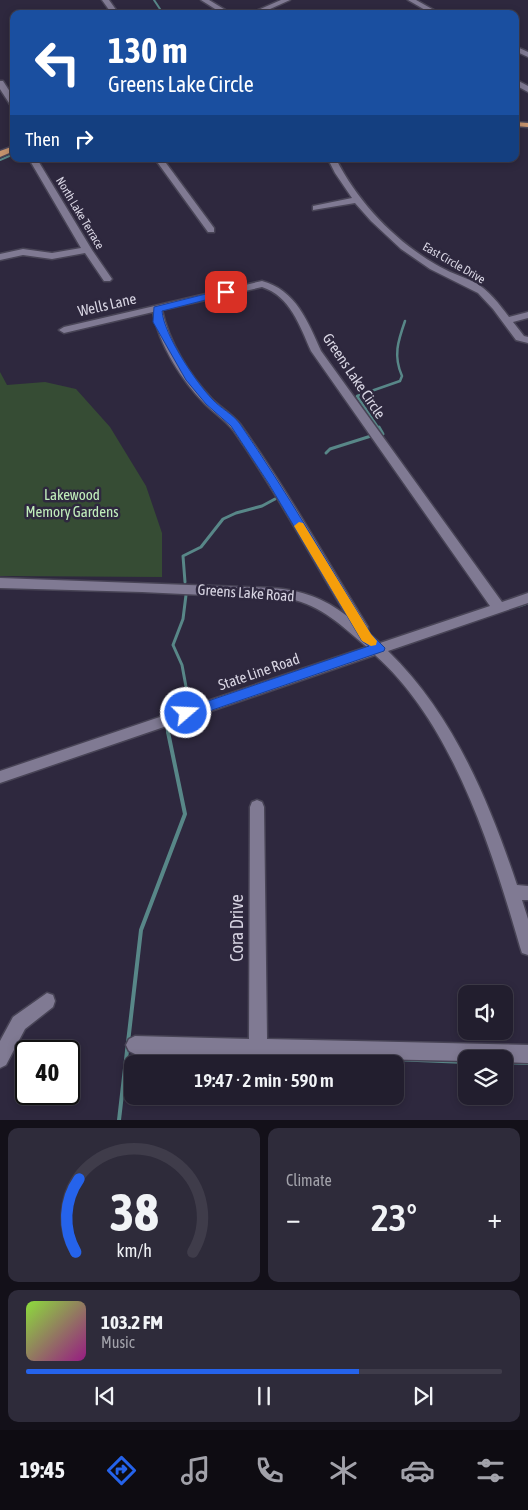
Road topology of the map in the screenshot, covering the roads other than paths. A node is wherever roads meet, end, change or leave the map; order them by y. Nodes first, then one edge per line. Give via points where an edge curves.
1 (105, 0) edge
2 (204, 0) edge
3 (287, 0) edge
4 (410, 0) edge
5 (113, 10) edge
6 (222, 10) edge
7 (262, 10) edge
8 (430, 10) edge
9 (0, 83) edge
10 (10, 98) edge
11 (35, 162) edge
12 (161, 162) edge
13 (333, 162) edge
14 (356, 200) junction
15 (316, 208) dead end
16 (211, 230) dead end
17 (87, 250) junction
18 (0, 257) edge
19 (107, 279) dead end
20 (157, 309) junction
21 (528, 315) edge
22 (506, 321) junction
23 (64, 330) dead end
24 (528, 340) edge
25 (0, 583) edge
26 (528, 598) edge
27 (499, 608) junction
28 (366, 638) junction
29 (379, 648) junction
30 (0, 777) edge
31 (257, 807) dead end
32 (520, 892) edge
33 (528, 947) edge
34 (47, 1001) dead end
35 (135, 1045) dead end
36 (258, 1048) junction
37 (528, 1054) edge
38 (0, 1059) edge

1 - 5 street
2 - 6 street
3 - 7 street
4 - 8 street
9 - 10 street
11 - 17 street, North Lake Terrace
12 - 16 street
13 - 14 street, East Circle Drive
14 - 15 street
14 - 22 street, East Circle Drive via 406,249 432,267 482,292
17 - 18 street via 52,256 23,252
17 - 19 street, North Lake Terrace
20 - 23 street, Wells Lane
20 - 27 street, Greens Lake Circle via 262,284 272,285 285,294 316,351
20 - 28 street via 158,322 190,380 235,424
21 - 22 street
22 - 24 street, East Circle Drive via 520,338
25 - 28 street, Greens Lake Road via 205,589 298,596 324,606
26 - 27 street, State Line Road
27 - 29 street, State Line Road
28 - 29 street, Greens Lake Road
29 - 30 street, State Line Road
29 - 32 street, Greens Lake Road via 436,718 473,785
31 - 36 street, Cora Drive
32 - 33 street, Greens Lake Road
34 - 38 street via 19,1024
35 - 36 street
36 - 37 street

